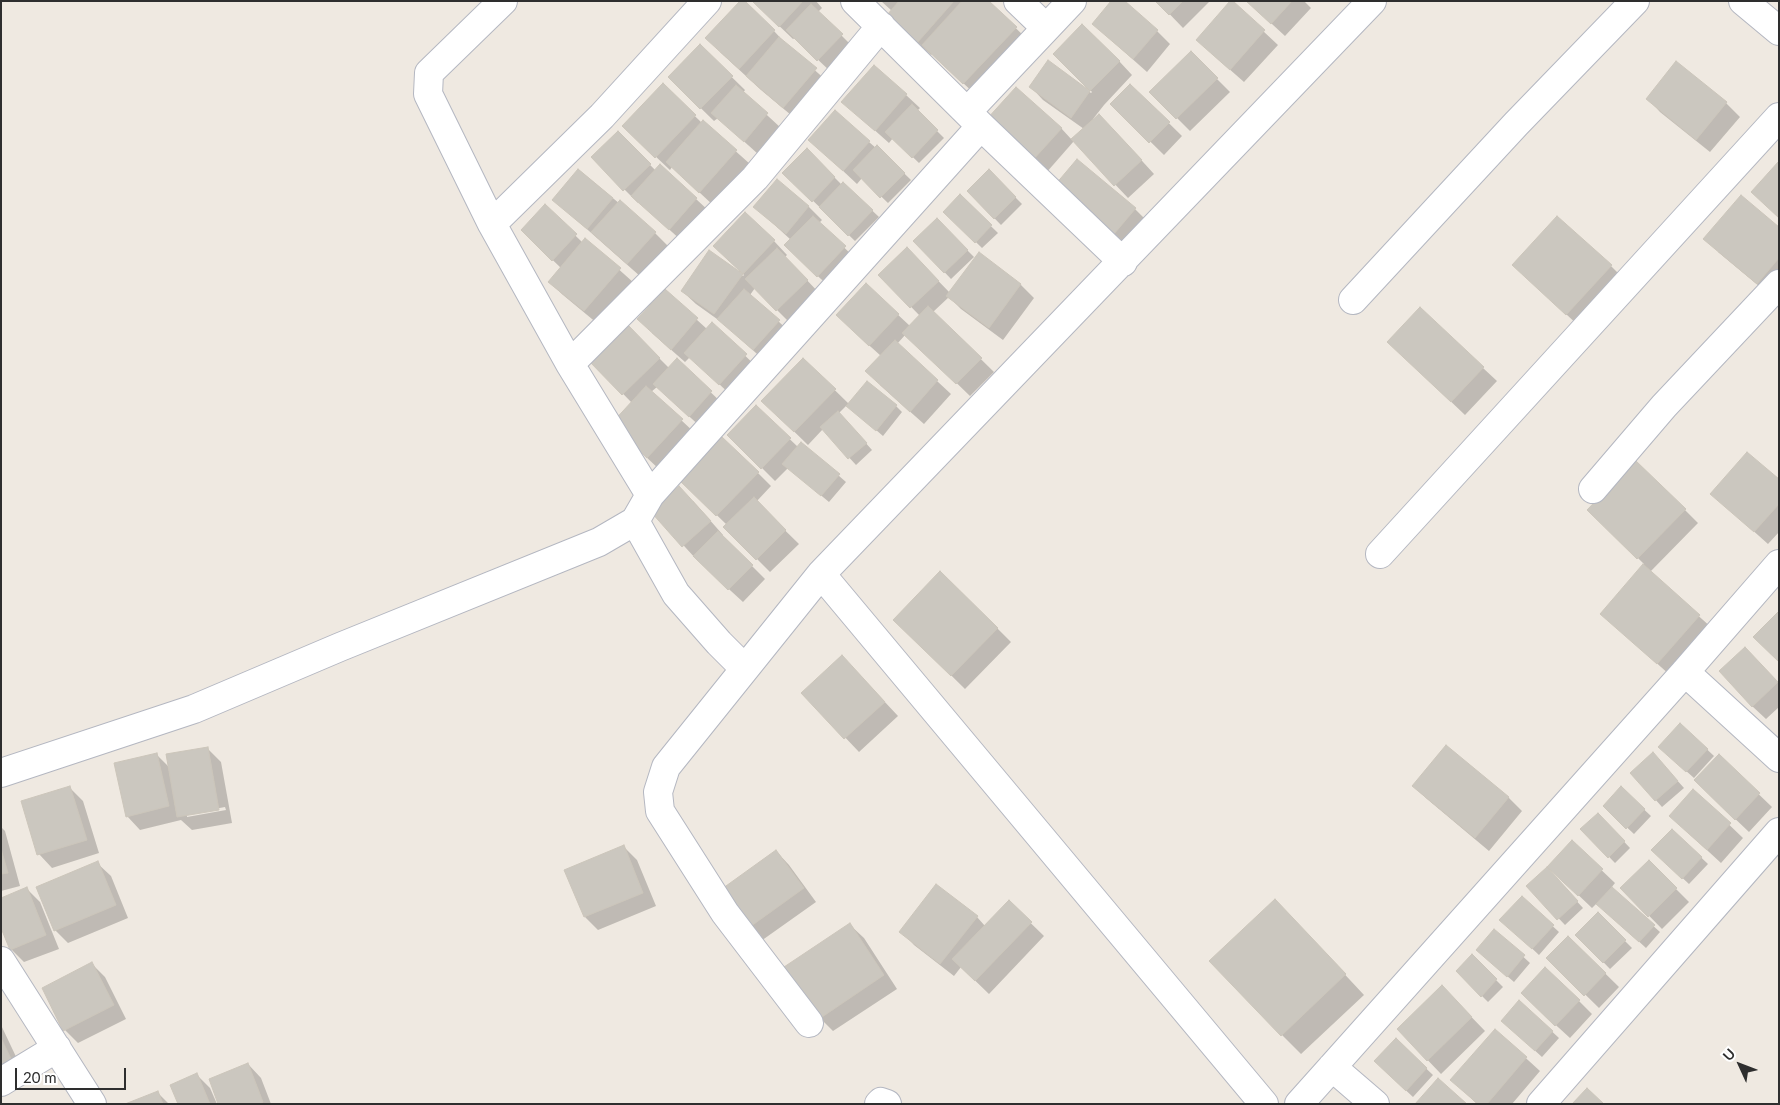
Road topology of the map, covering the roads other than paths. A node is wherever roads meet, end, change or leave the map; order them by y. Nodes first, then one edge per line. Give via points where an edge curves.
1 (503, 1) edge
2 (707, 1) edge
3 (855, 1) edge
4 (1018, 1) edge
5 (1072, 1) edge
6 (1372, 1) edge
7 (1635, 1) edge
8 (1744, 1) edge
9 (881, 26) junction
10 (1046, 28) junction
11 (1779, 31) edge
12 (1779, 117) edge
13 (974, 119) junction
14 (492, 224) junction
15 (1123, 262) junction
16 (1779, 284) edge
17 (1353, 300) dead end
18 (570, 364) junction
19 (1593, 489) dead end
20 (650, 495) junction
21 (634, 521) junction
22 (1380, 554) dead end
23 (1779, 564) edge
24 (821, 574) junction
25 (744, 668) junction
26 (1685, 672) junction
27 (1779, 758) edge
28 (1, 773) edge
29 (1779, 832) edge
30 (1, 961) edge
31 (809, 1023) dead end
32 (57, 1048) junction
33 (1332, 1066) junction
34 (1, 1082) edge
35 (92, 1104) edge
36 (879, 1104) edge
37 (887, 1104) edge
38 (1264, 1104) edge
39 (1299, 1104) edge
40 (1375, 1104) edge
41 (1541, 1104) edge

1 - 14 street via 429,73 428,94
2 - 14 street via 602,116
3 - 9 street
4 - 10 street
5 - 10 street
6 - 15 street
7 - 17 street
8 - 11 street
9 - 13 street
9 - 18 street via 755,178
10 - 13 street
12 - 22 street
13 - 15 street
13 - 20 street
14 - 18 street
15 - 24 street
16 - 19 street via 1664,406
18 - 20 street
20 - 21 street
21 - 25 street via 676,594
21 - 28 street via 599,542 194,710
23 - 26 street
24 - 25 street
24 - 38 street
25 - 31 street via 666,767 658,792 660,811 725,913
26 - 27 street
26 - 33 street
29 - 41 street
30 - 32 street
32 - 34 street
32 - 35 street
33 - 39 street
33 - 40 street
36 - 37 street

